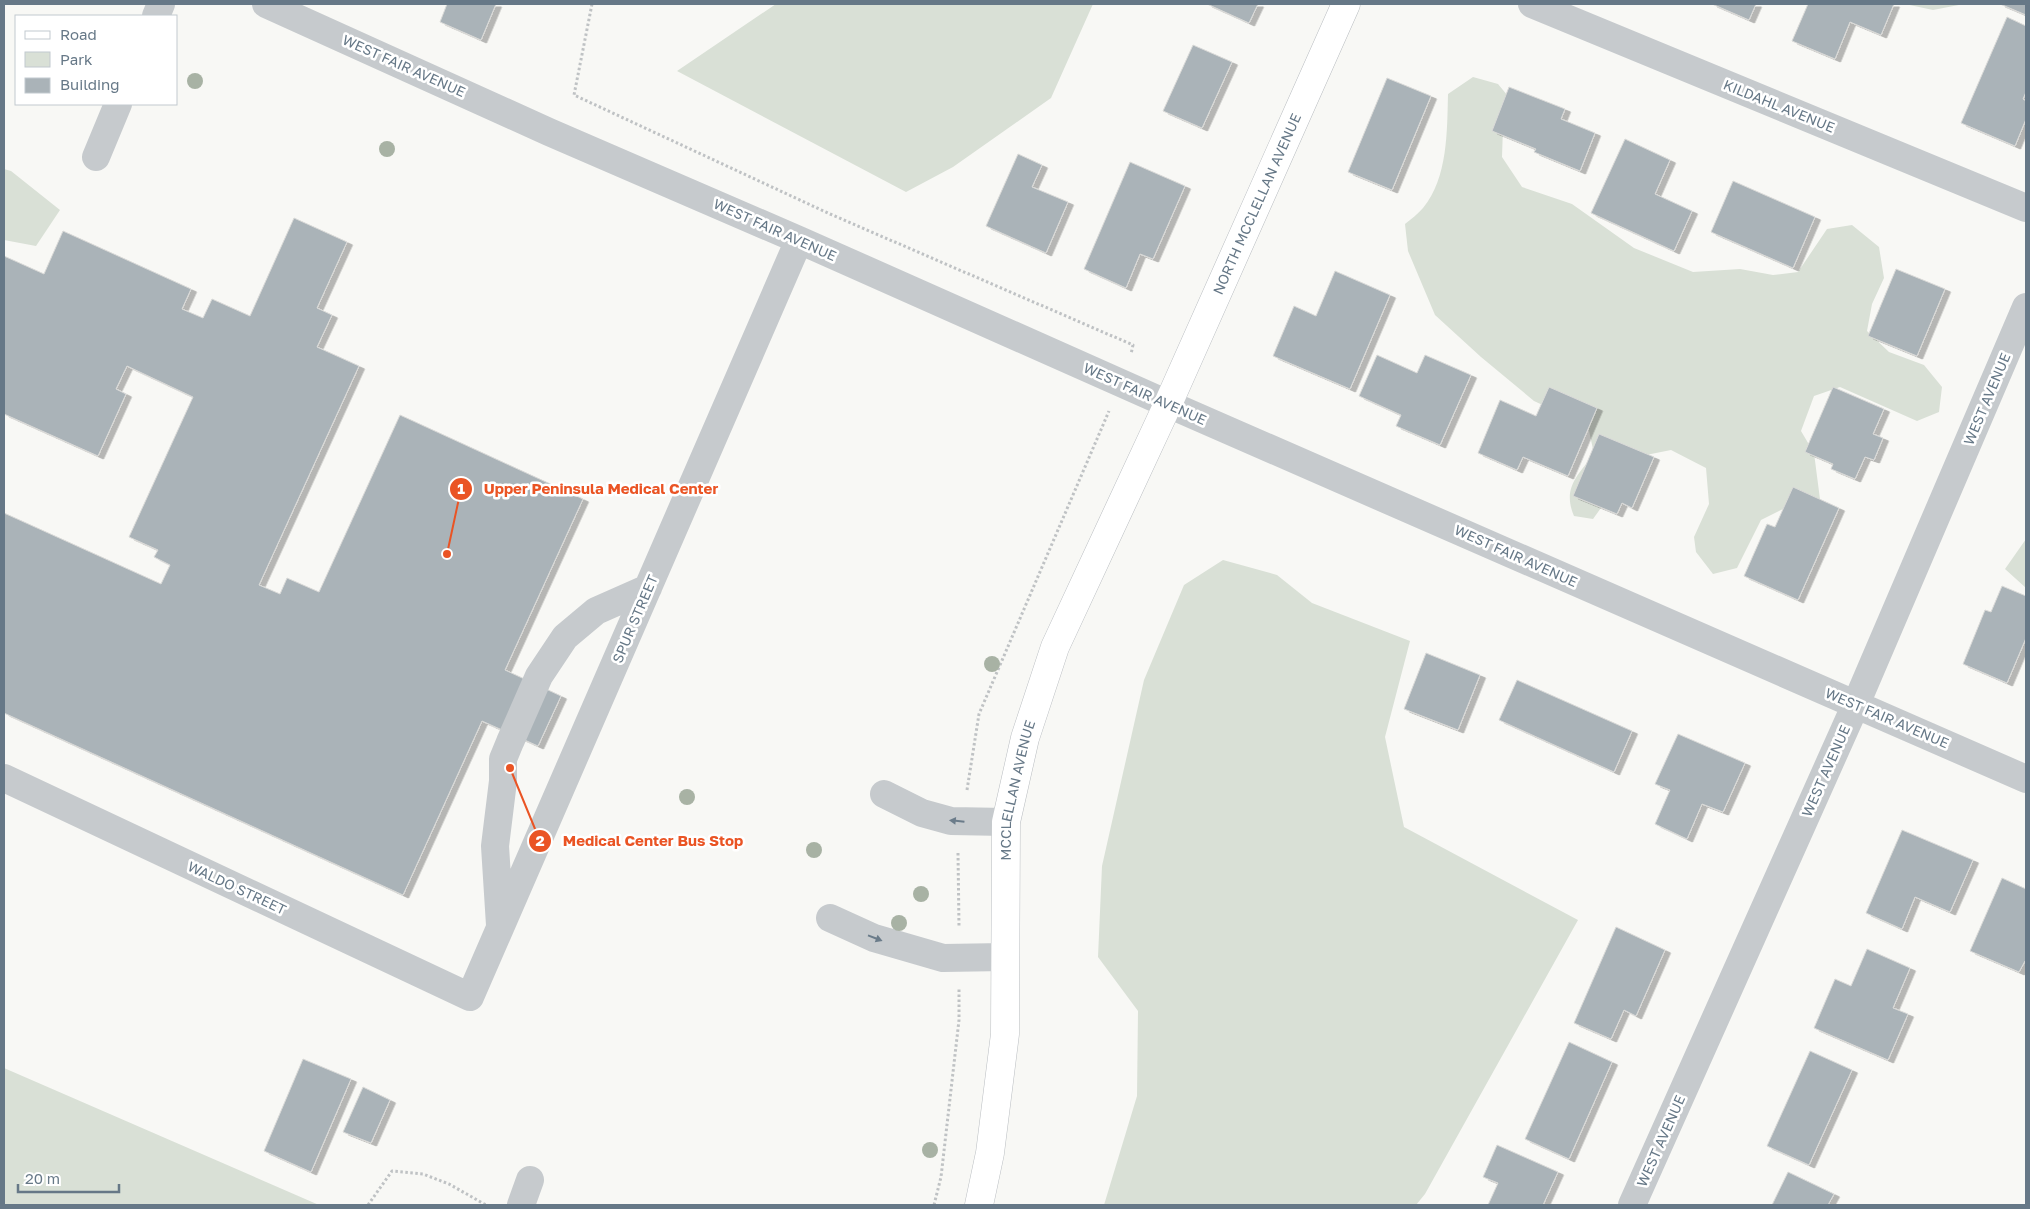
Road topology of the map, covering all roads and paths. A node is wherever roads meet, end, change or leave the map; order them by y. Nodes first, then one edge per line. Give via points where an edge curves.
1 (266, 4) edge
2 (592, 4) edge
3 (1346, 4) edge
4 (1532, 4) edge
5 (118, 105) edge
6 (96, 157) dead end
7 (2026, 208) edge
8 (799, 240) junction
9 (2026, 306) edge
10 (1121, 383) junction
11 (1168, 404) junction
12 (648, 588) junction
13 (1856, 704) junction
14 (4, 778) edge
15 (2026, 779) edge
16 (884, 794) dead end
17 (962, 822) junction
18 (1006, 822) junction
19 (830, 918) dead end
20 (500, 928) junction
21 (1005, 957) junction
22 (959, 958) junction
23 (470, 997) joint
24 (368, 1205) edge
25 (486, 1205) edge
26 (934, 1205) edge
27 (979, 1205) edge
28 (1632, 1205) edge

1 - 8 street, WEST FAIR AVENUE
2 - 10 path via 574,96 830,214 1133,345
3 - 11 main road, NORTH MCCLELLAN AVENUE
4 - 7 street, KILDAHL AVENUE
5 - 6 street
8 - 10 street, WEST FAIR AVENUE
8 - 12 street, SPUR STREET
9 - 13 street, WEST AVENUE
10 - 11 street, WEST FAIR AVENUE
10 - 17 path via 979,714
11 - 13 street, WEST FAIR AVENUE
11 - 18 main road, MCCLELLAN AVENUE via 1055,647 1025,738
12 - 20 street, SPUR STREET
12 - 20 street via 596,611 565,637 539,676 510,742 503,759 495,846
13 - 15 street, WEST FAIR AVENUE
13 - 28 street, WEST AVENUE
14 - 23 street, WALDO STREET
17 -> 16 street via 922,813
17 - 18 street
17 - 22 path via 958,850
18 - 21 main road, MCCLELLAN AVENUE
19 -> 22 street via 905,948 943,958
20 - 23 street, SPUR STREET
21 - 22 street
21 - 27 main road, MCCLELLAN AVENUE via 1005,1034 990,1152
22 - 26 path via 959,1020 941,1177
24 - 25 path via 392,1171 423,1174 449,1184

